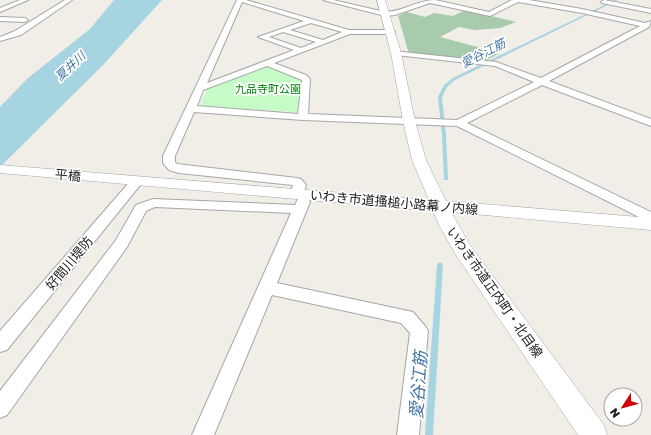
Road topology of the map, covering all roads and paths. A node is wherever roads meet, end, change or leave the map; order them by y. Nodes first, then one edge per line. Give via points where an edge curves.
1 (25, 0) edge
2 (59, 0) edge
3 (70, 0) edge
4 (241, 0) edge
5 (326, 0) edge
6 (382, 0) edge
7 (518, 0) edge
8 (430, 1) edge
9 (602, 3) edge
10 (0, 10) edge
11 (651, 11) edge
12 (584, 12) junction
13 (385, 14) junction
14 (0, 19) edge
15 (25, 20) junction
16 (310, 21) junction
17 (649, 25) edge
18 (283, 30) junction
19 (349, 32) junction
20 (391, 32) junction
21 (323, 42) junction
22 (301, 50) junction
23 (396, 54) junction
24 (266, 63) junction
25 (542, 82) junction
26 (199, 89) junction
27 (192, 109) junction
28 (303, 117) junction
29 (409, 122) junction
30 (455, 123) junction
31 (651, 123) edge
32 (0, 169) edge
33 (137, 181) junction
34 (301, 200) junction
35 (440, 206) junction
36 (651, 218) edge
37 (651, 224) edge
38 (266, 287) junction
39 (0, 344) edge
40 (0, 408) edge
41 (203, 435) edge
42 (408, 435) edge
43 (594, 435) edge

1 - 10 street
2 - 15 street
3 - 15 street via 18,33 0,39
4 - 16 street
4 - 26 street
5 - 13 street
6 - 13 street, いわき市道正内町・北目線
7 - 8 street via 490,14
7 - 12 street
8 - 13 street via 393,14
9 - 11 street
9 - 12 street
12 - 17 street
13 - 20 street, いわき市道正内町・北目線
14 - 15 street
16 - 18 street
16 - 19 street
17 - 25 street
18 - 21 street
18 - 22 street via 262,37
19 - 20 street
19 - 21 street
20 - 23 street, いわき市道正内町・北目線
21 - 22 street
22 - 24 street
23 - 25 street via 496,64
23 - 29 street, いわき市道正内町・北目線
24 - 26 street
24 - 28 street via 306,79
25 - 30 street
25 - 31 street
26 - 27 street
27 - 28 street
27 - 34 street via 169,156 170,165 297,182 300,185
28 - 29 street
29 - 30 street
29 - 35 street, いわき市道正内町・北目線 via 419,160
30 - 36 street
32 - 33 street, 平橋
33 - 34 street, いわき市道搔槌小路幕ノ内線
33 - 39 street, 好間川堤防
34 - 35 street, いわき市道搔槌小路幕ノ内線
34 - 38 street
34 - 40 street via 153,203 141,208 122,243
35 - 37 street, いわき市道搔槌小路幕ノ内線
35 - 43 street, いわき市道正内町・北目線 via 463,250
38 - 41 street
38 - 42 street via 407,316 420,331

